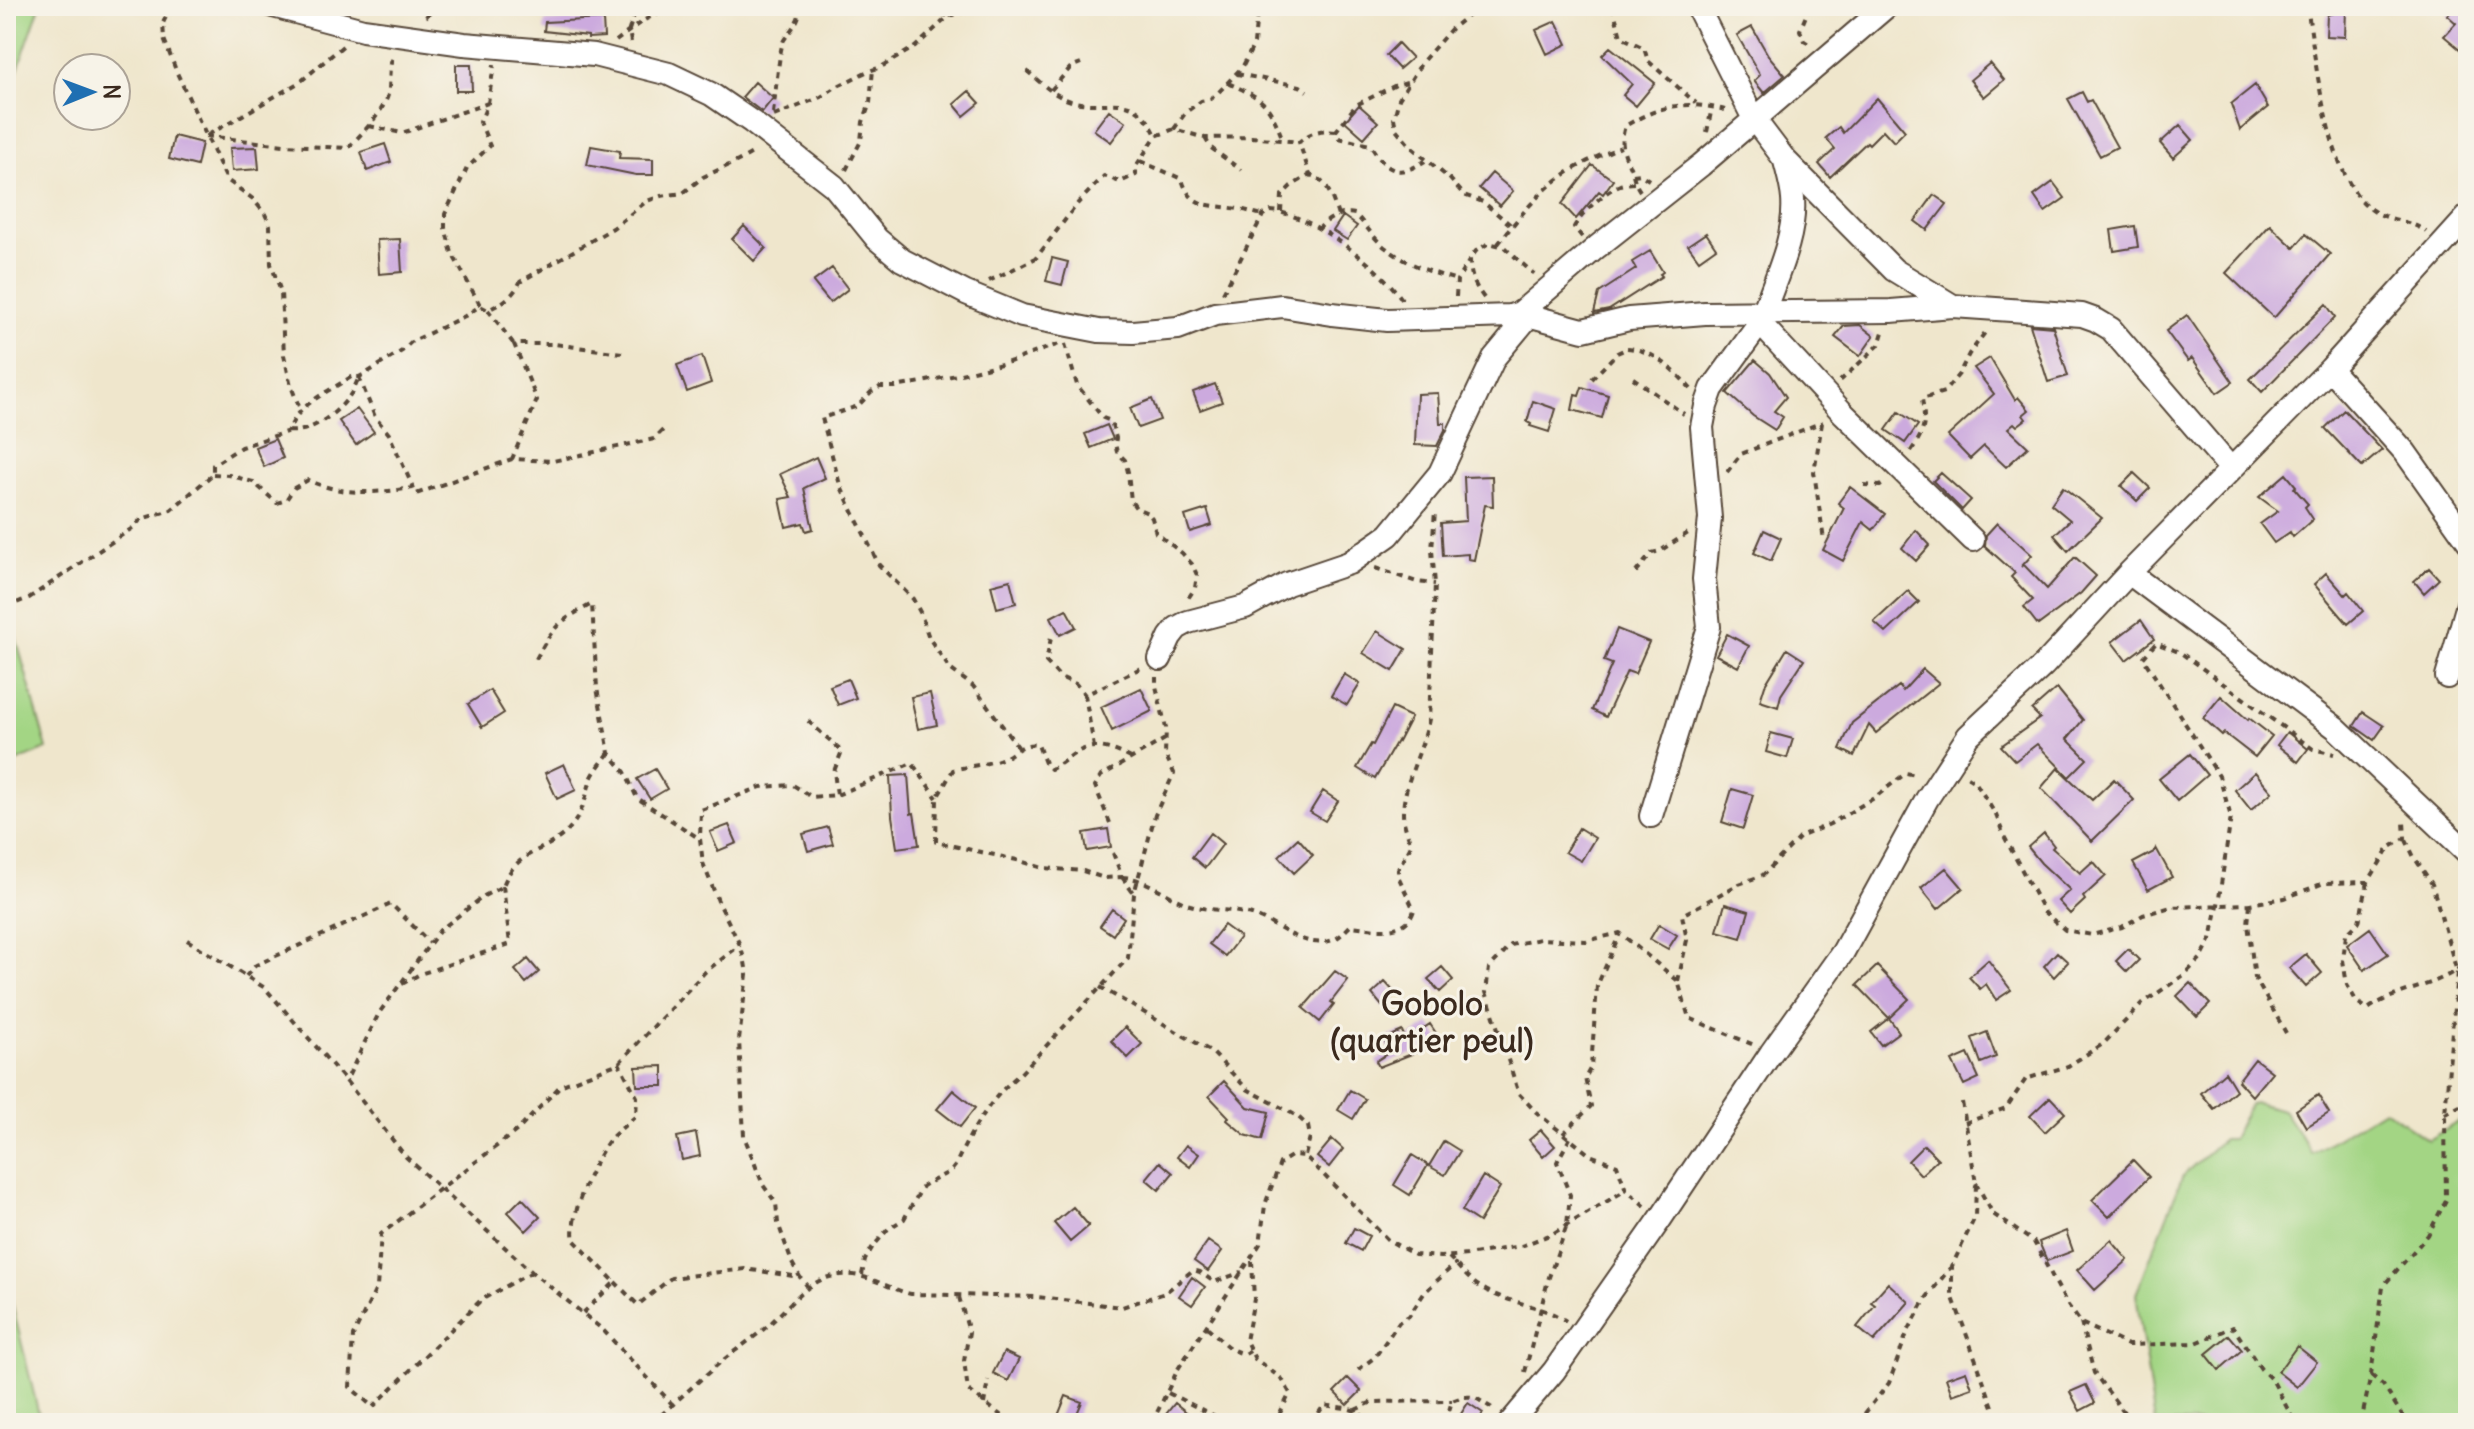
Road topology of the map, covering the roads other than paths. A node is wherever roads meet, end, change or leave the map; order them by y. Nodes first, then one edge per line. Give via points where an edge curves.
1 (273, 6) edge
2 (1697, 6) edge
3 (1887, 6) edge
4 (1754, 119) junction
5 (1785, 160) junction
6 (2468, 216) edge
7 (1953, 306) junction
8 (1524, 315) junction
9 (1762, 317) junction
10 (2330, 369) junction
11 (2231, 469) junction
12 (1973, 540) dead end
13 (2468, 541) edge
14 (2129, 573) junction
15 (2468, 604) edge
16 (1160, 659) road end
17 (2447, 677) dead end
18 (1651, 816) dead end
19 (2468, 853) edge
20 (1514, 1417) edge

1 - 8 street via 363,30 594,55 669,74 770,125 892,252 966,293 1022,316 1133,332 1282,306 1387,320
2 - 4 street
3 - 4 street
4 - 5 street
4 - 8 street via 1597,247
5 - 7 street via 1894,270
5 - 9 street via 1792,217
6 - 10 street
7 - 9 street
7 - 11 street via 2096,320 2111,329
8 - 9 street via 1583,330 1629,319 1717,312
8 - 16 street via 1494,358 1440,473 1389,535 1349,563 1287,584 1245,607 1188,622 1170,637
9 - 12 street via 1844,414
9 - 18 street via 1712,389 1704,416 1709,627
10 - 11 street
10 - 13 street via 2405,452
11 - 14 street
14 - 19 street via 2336,728
14 - 20 street via 2044,665 1968,736 1843,952 1554,1371
15 - 17 street

